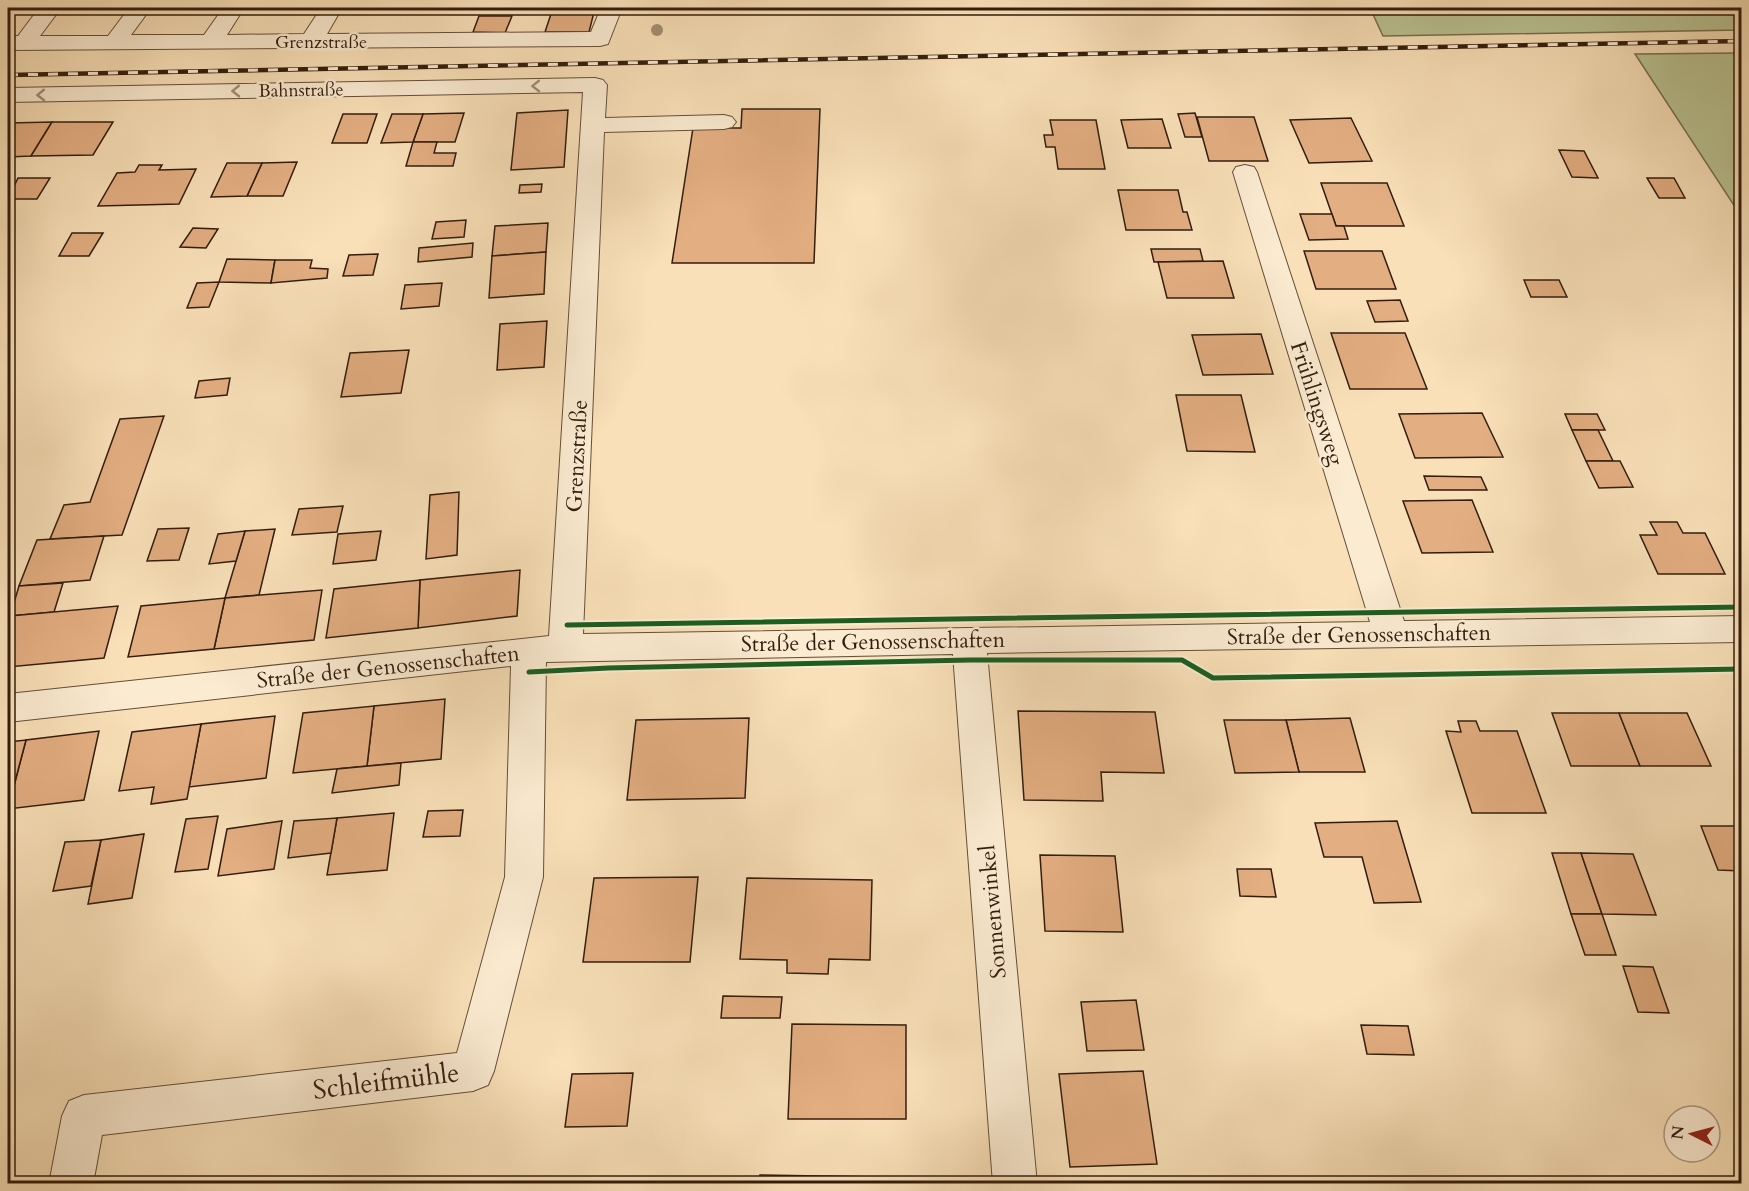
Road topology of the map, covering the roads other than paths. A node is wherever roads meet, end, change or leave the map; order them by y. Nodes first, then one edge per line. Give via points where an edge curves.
1 (50, 8) edge
2 (140, 8) edge
3 (233, 8) edge
4 (330, 8) edge
5 (611, 8) edge
6 (780, 8) edge
7 (876, 8) edge
8 (115, 42) junction
9 (211, 42) junction
10 (311, 42) junction
11 (16, 43) edge
12 (595, 85) joint
13 (8, 95) edge
14 (724, 122) dead end
15 (592, 125) junction
16 (1245, 172) dead end
17 (1742, 629) edge
18 (1391, 634) junction
19 (969, 640) junction
20 (547, 648) junction
21 (8, 708) edge
22 (71, 1184) edge
23 (1015, 1184) edge

1 - 11 street
2 - 8 street
3 - 9 street
4 - 10 street
5 - 10 street, Grenzstraße via 600,39
6 - 7 street
8 - 9 street, Grenzstraße
8 - 11 street, Grenzstraße
9 - 10 street, Grenzstraße
12 -> 13 street, Bahnstraße
12 - 15 street, Grenzstraße
14 - 15 street
15 - 20 street, Grenzstraße
16 - 18 street, Frühlingsweg
17 - 18 street, Straße der Genossenschaften
18 - 19 street, Straße der Genossenschaften
19 - 20 street, Straße der Genossenschaften
19 - 23 street, Sonnenwinkel
20 - 21 street, Straße der Genossenschaften
20 - 22 street, Schleifmühle via 524,877 473,1071 84,1116

